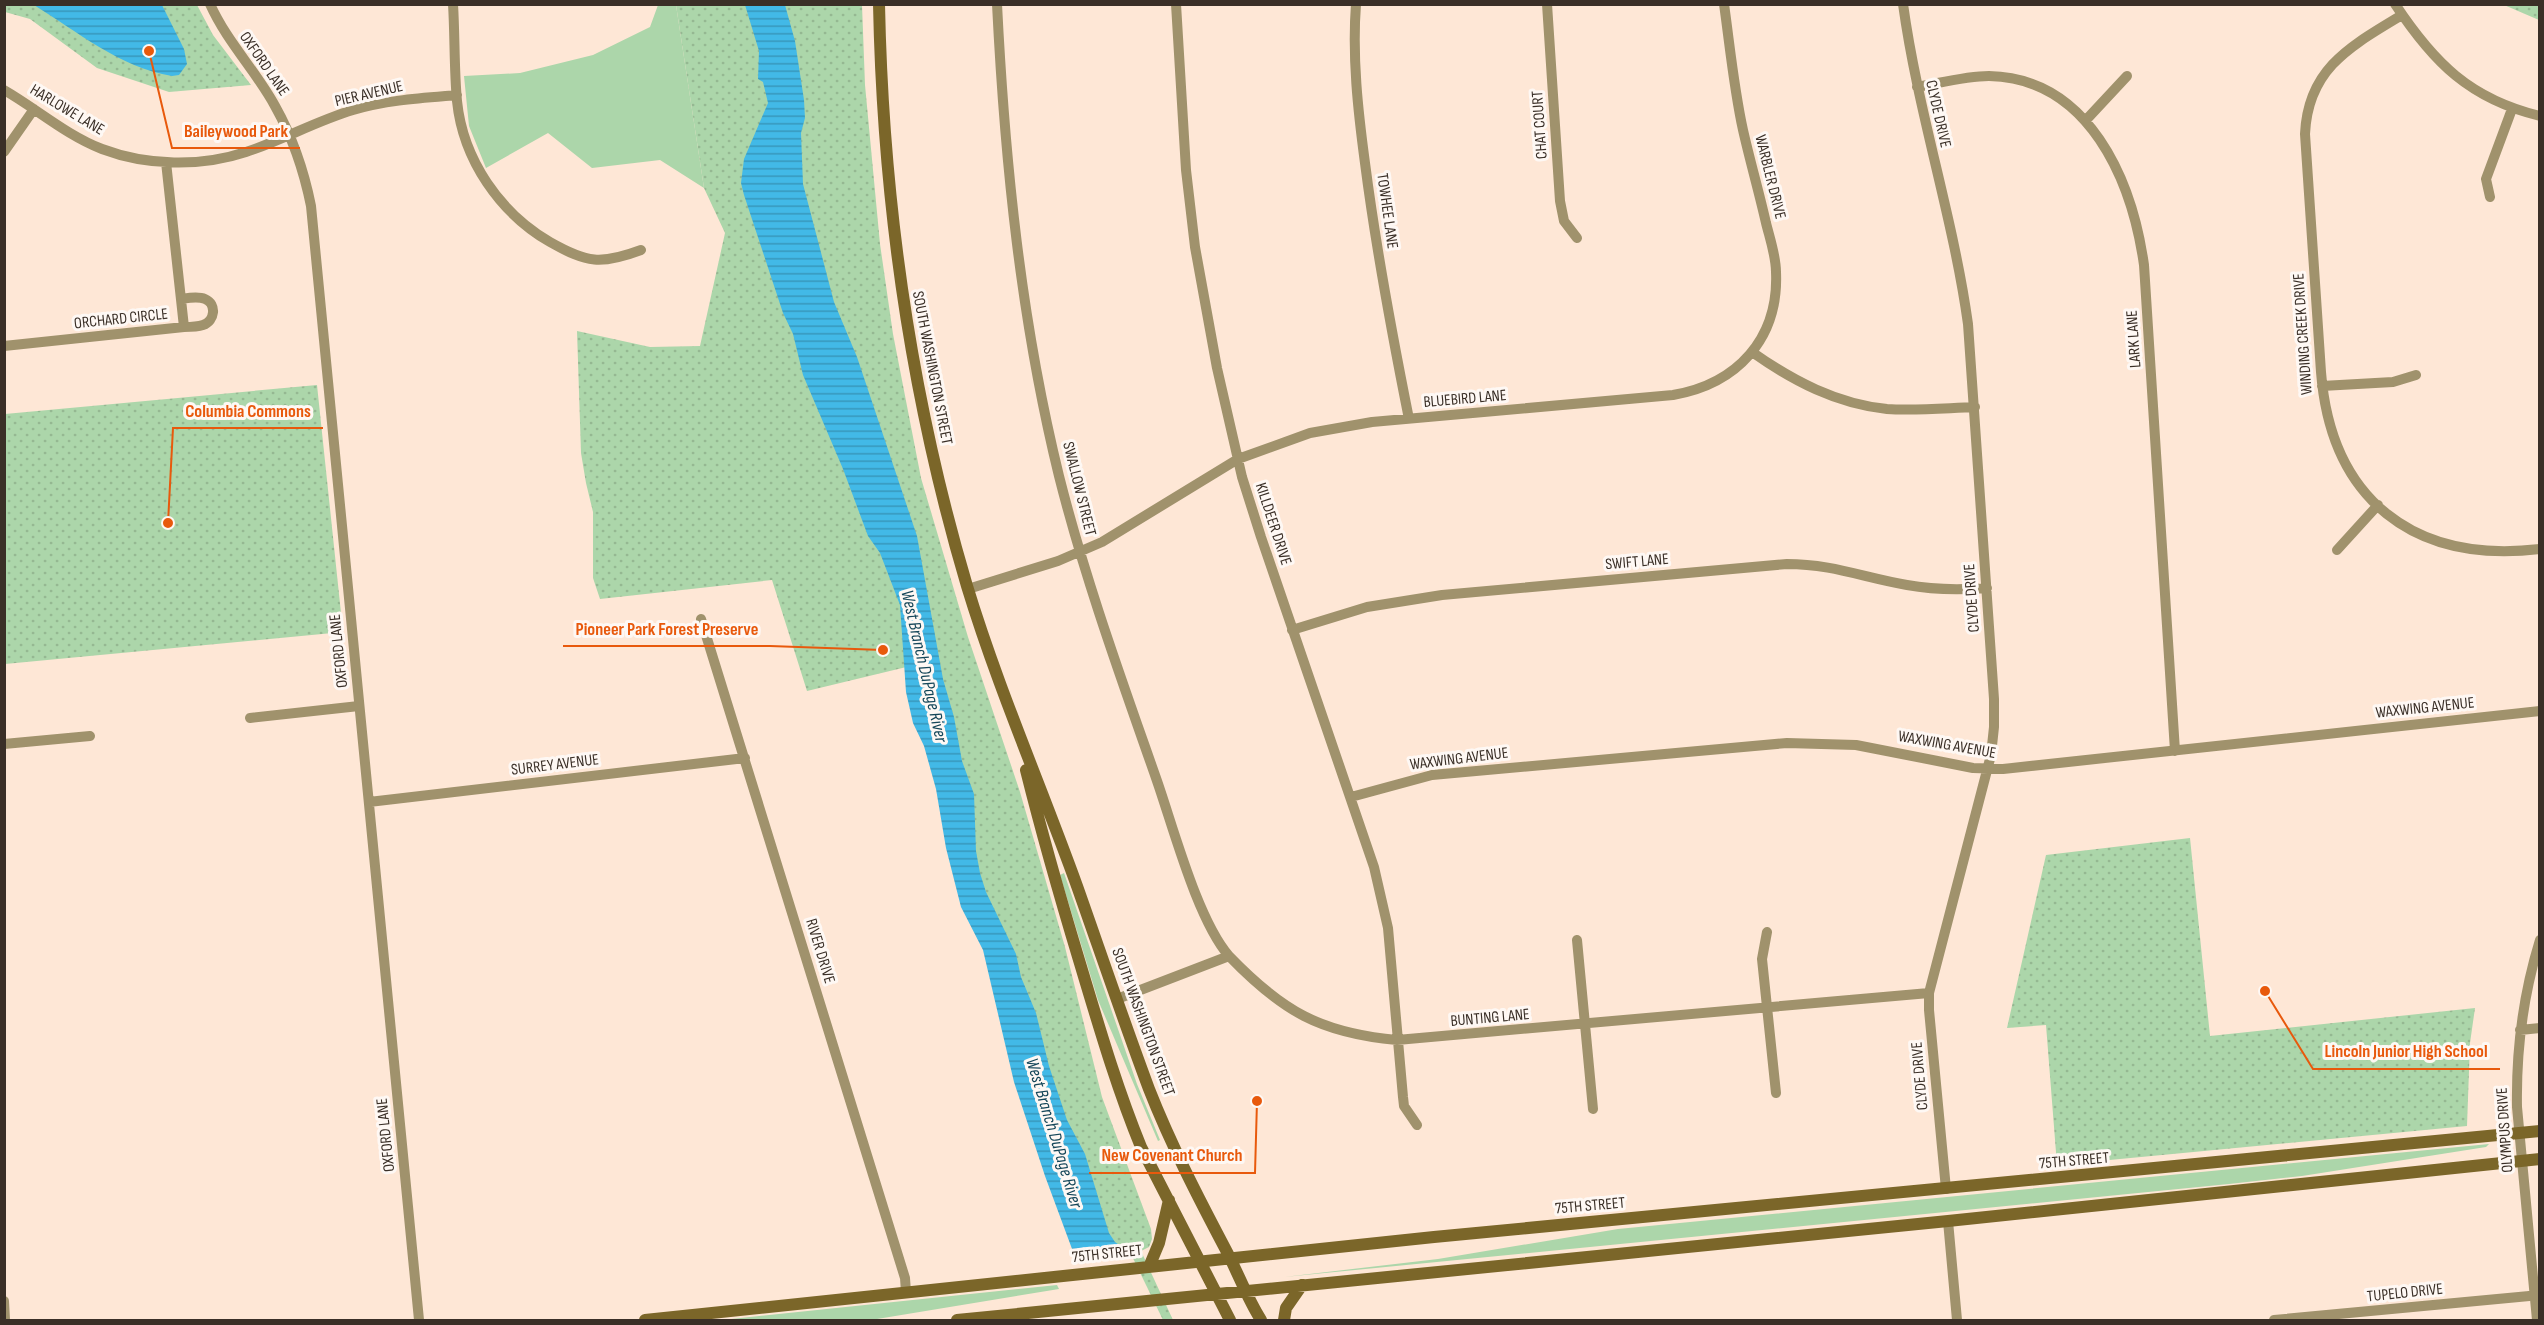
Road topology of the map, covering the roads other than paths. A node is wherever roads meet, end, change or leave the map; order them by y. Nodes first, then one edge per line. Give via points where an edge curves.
1 (210, 4) edge
2 (453, 4) edge
3 (879, 4) edge
4 (997, 4) edge
5 (1176, 4) edge
6 (1356, 4) edge
7 (1547, 4) edge
8 (1724, 4) edge
9 (1903, 4) edge
10 (2395, 4) edge
11 (2402, 15) junction
12 (2127, 76) dead end
13 (1917, 87) junction
14 (4, 90) edge
15 (457, 95) junction
16 (33, 109) junction
17 (2512, 109) junction
18 (2540, 116) edge
19 (2086, 120) junction
20 (290, 134) junction
21 (4, 152) edge
22 (166, 162) junction
23 (2490, 197) dead end
24 (1577, 238) dead end
25 (641, 250) dead end
26 (181, 299) junction
27 (184, 327) junction
28 (4, 346) edge
29 (1752, 352) junction
30 (2416, 375) dead end
31 (2322, 386) junction
32 (1975, 406) junction
33 (1409, 419) junction
34 (1238, 459) junction
35 (2378, 505) junction
36 (2540, 549) edge
37 (2337, 550) dead end
38 (1080, 552) junction
39 (1987, 588) junction
40 (968, 590) junction
41 (701, 619) dead end
42 (1292, 630) junction
43 (359, 706) junction
44 (2540, 711) edge
45 (250, 718) dead end
46 (1015, 725) junction
47 (90, 736) dead end
48 (4, 744) edge
49 (2175, 751) junction
50 (745, 758) junction
51 (1988, 769) junction
52 (1351, 797) junction
53 (369, 802) junction
54 (1767, 932) dead end
55 (1577, 940) dead end
56 (2540, 940) edge
57 (1229, 956) junction
58 (1929, 993) junction
59 (1117, 999) junction
60 (1767, 1009) junction
61 (1585, 1025) junction
62 (2540, 1028) edge
63 (2520, 1030) junction
64 (1397, 1040) junction
65 (1776, 1093) dead end
66 (1593, 1109) dead end
67 (1416, 1125) dead end
68 (2540, 1131) edge
69 (2519, 1133) junction
70 (2540, 1159) edge
71 (2522, 1161) junction
72 (1946, 1189) junction
73 (1169, 1200) junction
74 (1948, 1221) junction
75 (1230, 1258) junction
76 (1200, 1261) junction
77 (1149, 1267) junction
78 (1302, 1286) junction
79 (1244, 1291) junction
80 (906, 1292) junction
81 (1216, 1294) junction
82 (2538, 1295) edge
83 (4, 1301) edge
84 (2345, 1317) edge
85 (5, 1320) edge
86 (419, 1320) edge
87 (645, 1320) edge
88 (957, 1320) edge
89 (1230, 1320) edge
90 (1261, 1320) edge
91 (1284, 1320) edge
92 (1957, 1320) edge
93 (2274, 1320) edge
94 (2537, 1320) edge

1 - 20 street, OXFORD LANE via 228,39 275,105
2 - 15 street
3 - 40 main road, SOUTH WASHINGTON STREET via 886,161 904,312 931,451
4 - 38 street, SWALLOW STREET via 1008,176 1027,322 1052,444
5 - 34 street, KILLDEER DRIVE via 1181,112 1195,247
6 - 33 street, TOWHEE LANE via 1355,48 1371,215
7 - 24 street, CHAT COURT via 1560,201 1564,221
8 - 29 street, WARBLER DRIVE via 1743,130 1776,270 1771,314
9 - 13 street, CLYDE DRIVE
10 - 11 street
11 - 17 street via 2448,72
11 - 31 street, WINDING CREEK DRIVE via 2328,67 2307,110 2305,134
12 - 19 street
13 - 19 street, LARK LANE via 1982,76 2016,80 2051,92
13 - 32 street, CLYDE DRIVE via 1961,277
14 - 16 street, HARLOWE LANE
15 - 20 street, PIER AVENUE via 381,104
15 - 25 street via 477,166 495,194 529,228 562,249 598,261
16 - 21 street
16 - 22 street, HARLOWE LANE via 67,132 103,149
17 - 18 street
17 - 23 street via 2486,179
19 - 49 street, LARK LANE via 2121,181 2142,255
20 - 22 street, HARLOWE LANE via 228,157
20 - 43 street, OXFORD LANE via 311,206
22 - 26 street, ORCHARD CIRCLE
26 - 27 street, ORCHARD CIRCLE
26 - 27 street via 205,299 213,312 206,324
27 - 28 street, ORCHARD CIRCLE
29 - 32 street via 1804,385 1848,402 1889,409
29 - 33 street, BLUEBIRD LANE via 1718,381 1673,396
30 - 31 street via 2393,382
31 - 35 street, WINDING CREEK DRIVE via 2338,452 2357,483
32 - 39 street, CLYDE DRIVE
33 - 34 street, BLUEBIRD LANE via 1333,427
34 - 38 street, BLUEBIRD LANE
34 - 42 street, KILLDEER DRIVE
35 - 36 street, WINDING CREEK DRIVE via 2411,530 2451,546 2491,553
35 - 37 street
38 - 40 street, BLUEBIRD LANE
38 - 57 street, SWALLOW STREET via 1195,890
39 - 42 street, SWIFT LANE via 1905,585 1828,566 1787,564 1442,595 1367,607
39 - 51 street, CLYDE DRIVE via 1995,727
40 - 46 main road, SOUTH WASHINGTON STREET
41 - 50 street, RIVER DRIVE
42 - 52 street, KILLDEER DRIVE
43 - 45 street
43 - 53 street, OXFORD LANE
44 - 49 street, WAXWING AVENUE
46 - 59 main road, SOUTH WASHINGTON STREET
46 - 73 main road, SOUTH WASHINGTON STREET via 1041,832 1117,1085 1141,1148
47 - 48 street
49 - 51 street, WAXWING AVENUE
50 - 53 street, SURREY AVENUE
50 - 80 street, RIVER DRIVE via 901,1265
51 - 52 street, WAXWING AVENUE via 1856,745 1787,743 1440,774
51 - 58 street, CLYDE DRIVE
52 - 64 street, KILLDEER DRIVE via 1385,914
53 - 86 street, OXFORD LANE
54 - 60 street via 1762,959
55 - 61 street
56 - 63 street, OLYMPUS DRIVE via 2529,975
57 - 59 street
57 - 64 street, BUNTING LANE via 1276,1000 1310,1020 1351,1033
58 - 60 street, BUNTING LANE
58 - 72 street, CLYDE DRIVE
59 - 75 main road, SOUTH WASHINGTON STREET via 1176,1152
60 - 61 street, BUNTING LANE
60 - 65 street
61 - 64 street, BUNTING LANE
61 - 66 street
62 - 63 street
63 - 69 street, OLYMPUS DRIVE via 2516,1071
64 - 67 street via 1404,1106
68 - 69 main road, 75TH STREET
69 - 71 street, OLYMPUS DRIVE
69 - 72 main road, 75TH STREET
70 - 71 main road
71 - 74 main road
71 - 82 street, OLYMPUS DRIVE
72 - 75 main road, 75TH STREET
73 - 76 main road, SOUTH WASHINGTON STREET
73 - 77 main road
74 - 78 main road
74 - 92 street
75 - 76 main road, 75TH STREET
75 - 79 main road, SOUTH WASHINGTON STREET
76 - 77 main road, 75TH STREET
76 - 81 main road, SOUTH WASHINGTON STREET
77 - 80 main road, 75TH STREET
78 - 79 main road
78 - 91 main road via 1286,1308
79 - 81 main road
79 - 90 main road, SOUTH WASHINGTON STREET
80 - 87 main road, 75TH STREET
81 - 88 main road
81 - 89 main road, SOUTH WASHINGTON STREET
82 - 84 street, TUPELO DRIVE
82 - 94 street, OLYMPUS DRIVE
83 - 85 street
84 - 93 street, TUPELO DRIVE

